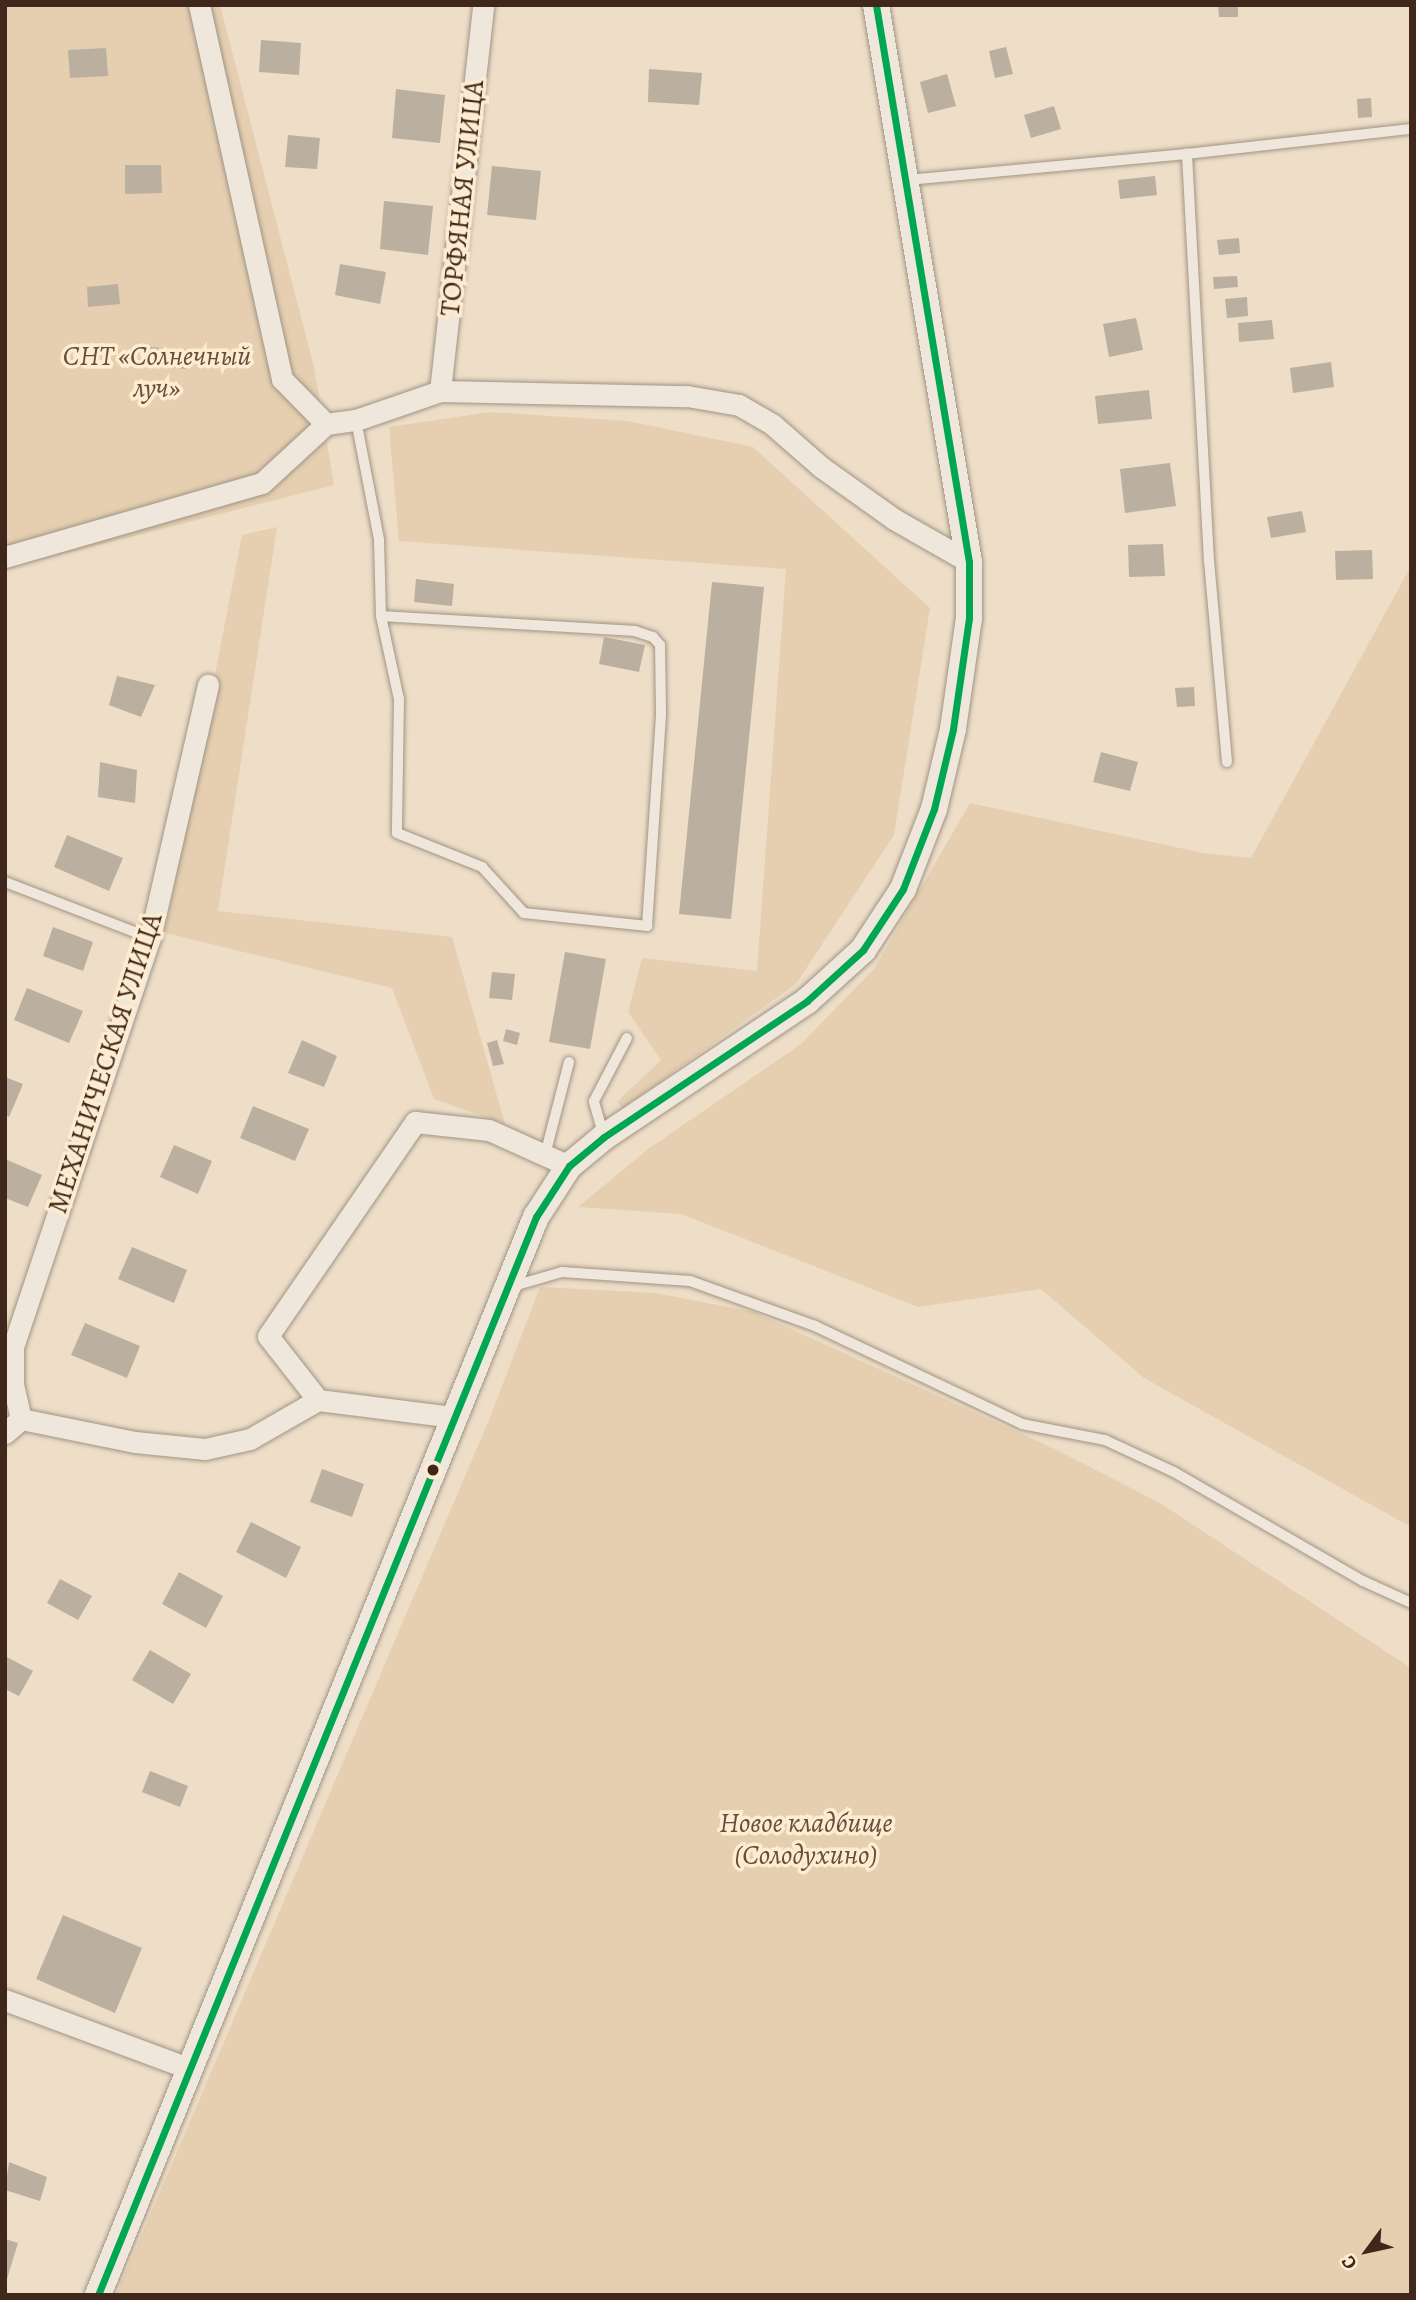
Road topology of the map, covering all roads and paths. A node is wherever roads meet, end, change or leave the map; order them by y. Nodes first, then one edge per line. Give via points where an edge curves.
1 (199, 5) edge
2 (483, 5) edge
3 (876, 5) edge
4 (1411, 129) edge
5 (1187, 154) junction
6 (906, 180) junction
7 (440, 391) junction
8 (356, 419) junction
9 (326, 424) junction
10 (5, 557) edge
11 (969, 562) junction
12 (381, 616) junction
13 (208, 684) dead end
14 (1227, 762) dead end
15 (5, 882) edge
16 (150, 938) junction
17 (627, 1038) dead end
18 (569, 1062) dead end
19 (604, 1137) junction
20 (545, 1155) junction
21 (569, 1166) junction
22 (504, 1289) junction
23 (318, 1400) junction
24 (452, 1417) junction
25 (13, 1426) edge
26 (1411, 1602) edge
27 (5, 2000) edge
28 (191, 2069) junction
29 (98, 2295) edge

1 - 9 street via 282,379
2 - 7 street, ТОРФЯНАЯ УЛИЦА
3 - 6 street
4 - 5 lane
5 - 6 lane
5 - 14 lane via 1209,561
6 - 11 street
7 - 8 street
7 - 11 street via 687,396 739,405 773,425 821,467 894,519
8 - 9 street
8 - 12 lane via 379,540
9 - 10 street via 262,483
11 - 19 street via 969,618 953,729 934,809 903,889 863,950 807,1001
12 - 12 lane via 399,699 397,833 482,867 524,913 647,926 661,713 660,645 653,637 635,631
13 - 16 street, МЕХАНИЧЕСКАЯ УЛИЦА
15 - 16 lane
16 - 25 street, МЕХАНИЧЕСКАЯ УЛИЦА via 13,1347
17 - 19 lane via 594,1101
18 - 20 lane
19 - 21 street
20 - 21 street
20 - 23 street via 489,1130 415,1122 268,1336
21 - 22 street via 536,1217
22 - 24 street
22 - 26 lane via 562,1272 690,1281 815,1326 1022,1424 1105,1440 1174,1472 1363,1581
23 - 24 street
23 - 25 street via 250,1438 205,1449
24 - 28 street
27 - 28 street
28 - 29 street

